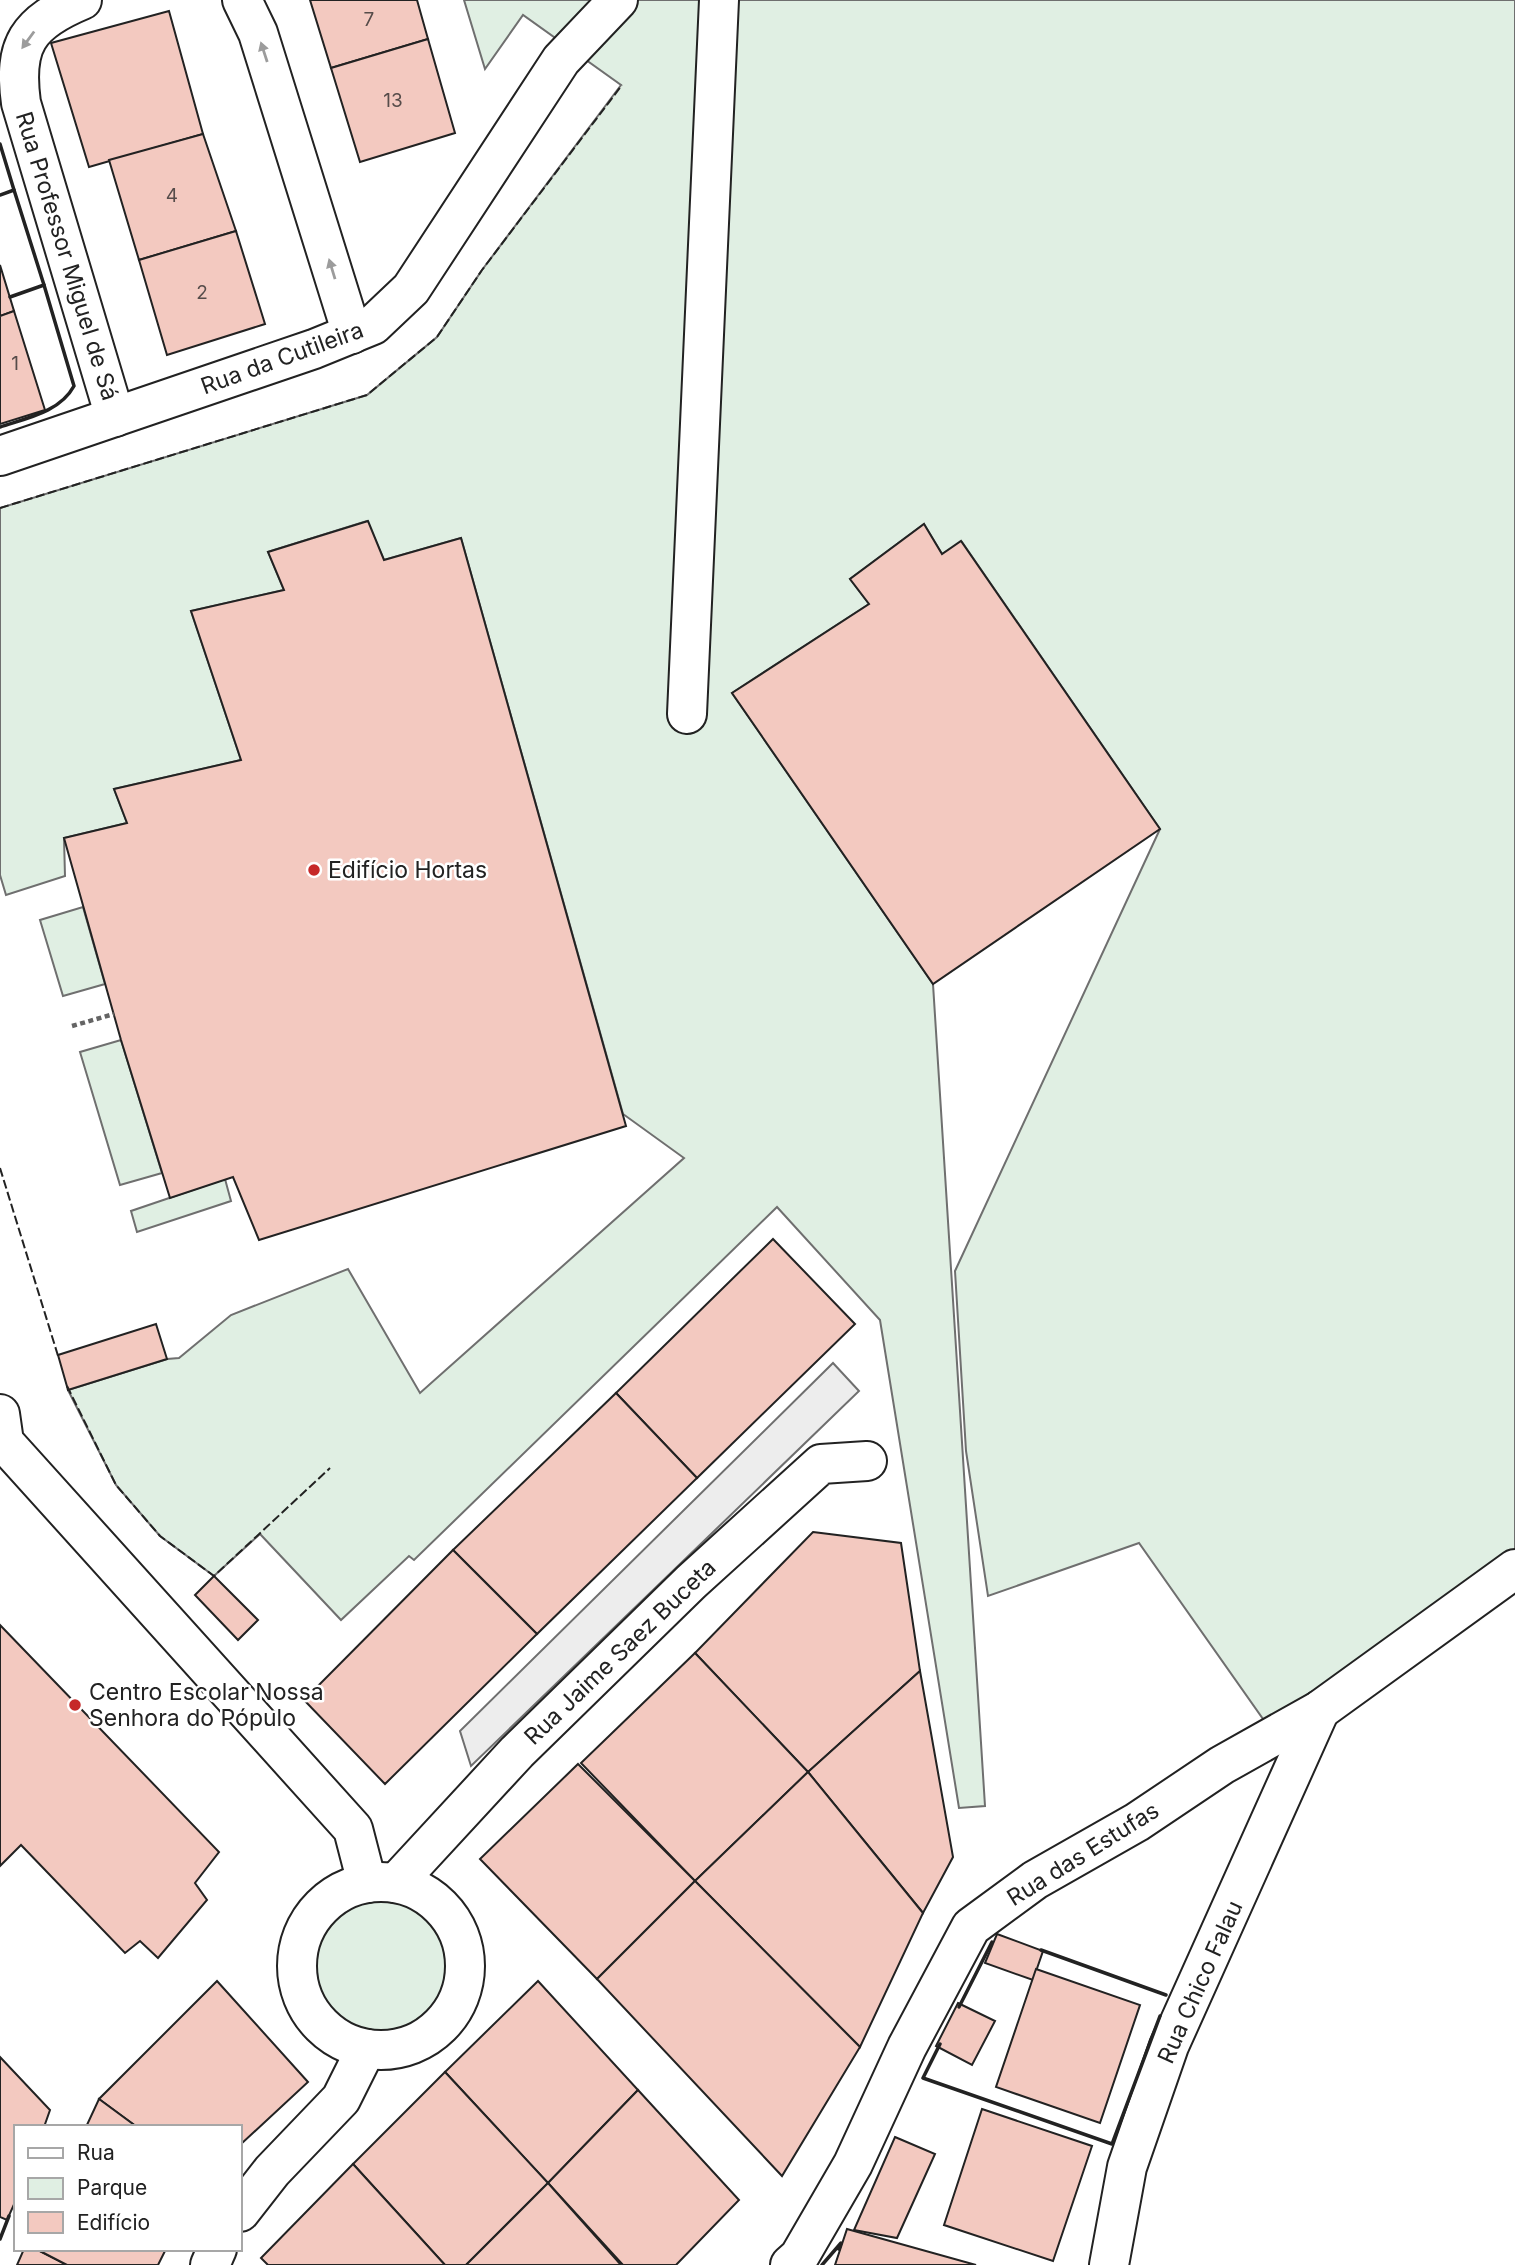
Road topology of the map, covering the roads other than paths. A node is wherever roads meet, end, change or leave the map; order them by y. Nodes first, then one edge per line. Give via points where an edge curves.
1 (82, 0) edge
2 (242, 0) edge
3 (618, 0) edge
4 (719, 0) edge
5 (352, 334) junction
6 (115, 417) junction
7 (0, 456) edge
8 (687, 714) dead end
9 (1, 1434) edge
10 (867, 1461) dead end
11 (1515, 1569) edge
12 (1320, 1710) junction
13 (382, 1883) junction
14 (366, 2049) junction
15 (242, 2209) edge
16 (790, 2265) edge
17 (1109, 2265) edge

1 -> 6 street, Rua Professor Miguel de Sá via 55,12 25,41 17,74 21,103
5 -> 2 street via 258,33
3 - 5 street, Rua da Cutileira via 561,60 411,289 373,325
4 - 8 street
5 - 6 street, Rua da Cutileira
6 - 7 street, Rua da Cutileira
9 - 13 street via 354,1829
10 - 13 street, Rua Jaime Saez Buceta via 821,1464 691,1582
11 - 12 street, Rua das Estufas
12 - 16 street, Rua das Estufas via 1035,1880 971,1927 907,2047 853,2164
12 - 17 street, Rua Chico Falau via 1170,2046 1127,2167
13 - 14 street via 345,1890 325,1903 300,1942 297,1965 302,1993 320,2025 339,2039
13 - 14 street via 424,1893 446,1912 460,1937 465,1966 460,1995 445,2020 423,2039 388,2050
14 - 15 street via 341,2099

